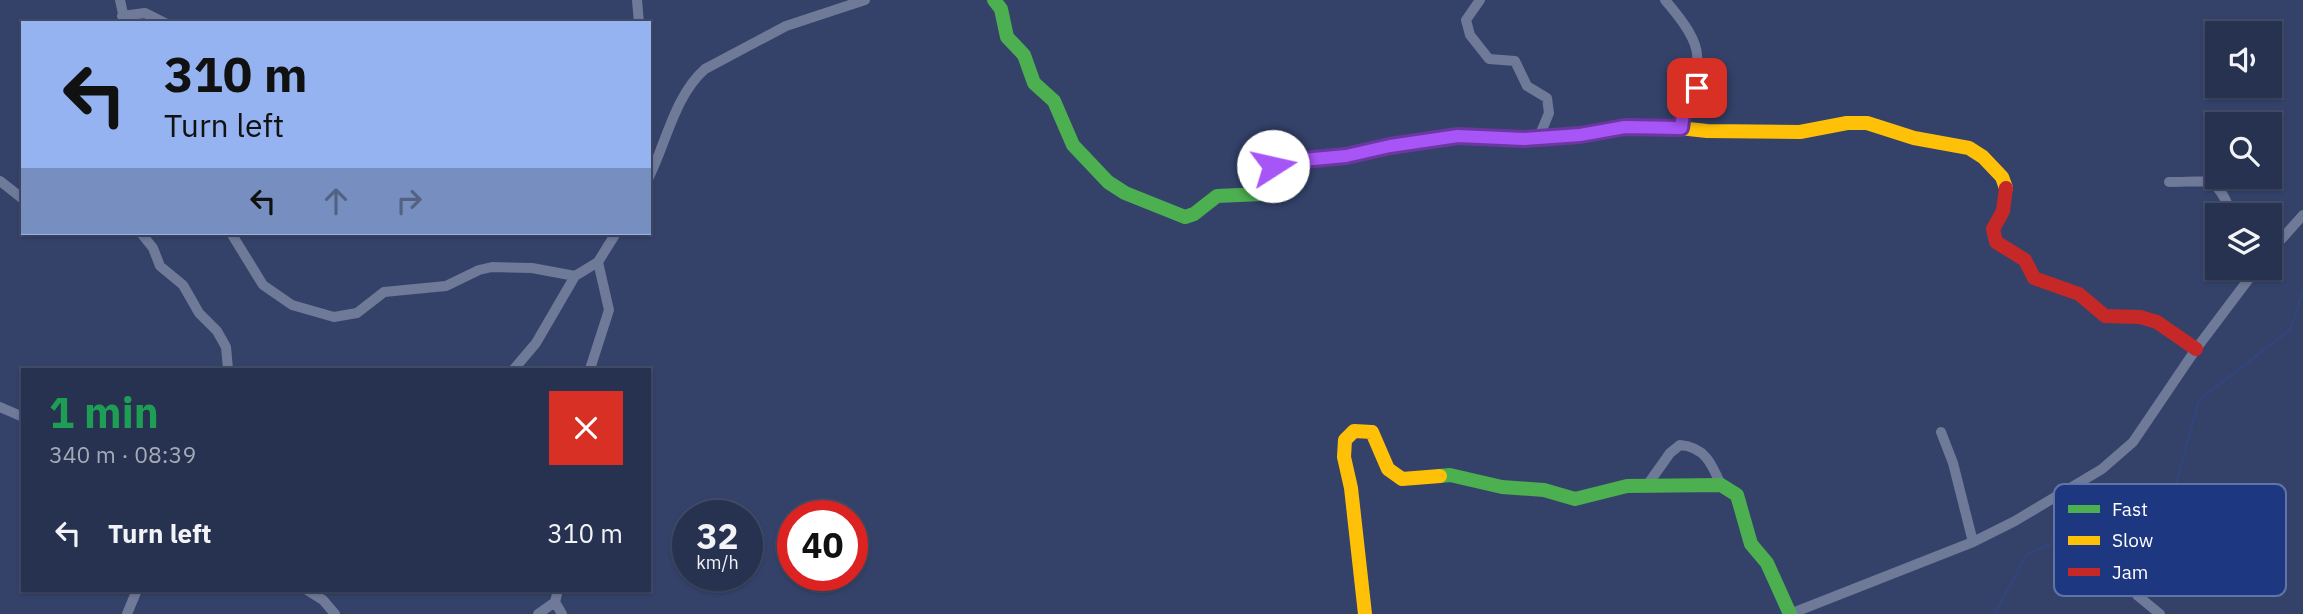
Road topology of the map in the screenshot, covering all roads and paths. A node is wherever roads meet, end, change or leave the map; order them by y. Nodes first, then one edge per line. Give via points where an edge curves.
1 (120, 0) edge
2 (637, 0) edge
3 (865, 0) edge
4 (994, 0) edge
5 (1480, 0) edge
6 (1665, 0) edge
7 (124, 19) edge
8 (161, 21) edge
9 (639, 21) edge
10 (1681, 128) junction
11 (1539, 137) junction
12 (651, 171) edge
13 (0, 181) edge
14 (2169, 183) dead end
15 (21, 197) edge
16 (2228, 203) edge
17 (2303, 215) edge
18 (2282, 233) edge
19 (143, 235) edge
20 (232, 235) edge
21 (615, 235) edge
22 (598, 262) junction
23 (575, 276) junction
24 (2248, 280) edge
25 (2196, 349) junction
26 (229, 368) edge
27 (515, 368) edge
28 (590, 368) edge
29 (0, 407) edge
30 (21, 416) edge
31 (1941, 432) dead end
32 (2076, 484) edge
33 (1648, 485) junction
34 (1721, 485) junction
35 (2054, 497) edge
36 (1973, 542) junction
37 (136, 592) edge
38 (310, 592) edge
39 (558, 592) edge
40 (2140, 596) edge
41 (555, 602) junction
42 (127, 614) edge
43 (335, 614) edge
44 (537, 614) edge
45 (562, 614) edge
46 (1365, 614) edge
47 (1790, 614) edge
48 (2160, 614) edge

1 - 7 street
2 - 9 street
3 - 12 street via 786,26 705,69 687,91
4 - 11 street via 1001,9 1007,37 1024,55 1034,83 1054,101 1073,145 1125,193 1185,217 1217,196 1262,194 1267,171 1279,163 1458,136
5 - 11 street via 1466,20 1470,35 1489,59 1518,64 1527,86 1547,98 1549,113
6 - 10 street via 1688,29 1696,58 1690,74 1698,92 1684,107
7 - 8 street via 145,13
10 - 11 street via 1625,127
10 - 25 street via 1800,132 1857,122 1969,148 1992,165 2006,189 2003,211 1993,229 1996,243 2025,260 2034,278 2080,295 2105,316 2157,322
13 - 15 street
14 - 16 street via 2213,184
17 - 18 street
19 - 26 street via 160,266 183,285 217,331 226,347
20 - 23 street via 263,285 292,305 334,317 357,313 384,292 446,286 492,267
21 - 22 street
22 - 23 street
22 - 28 street via 609,310
23 - 27 street
24 - 25 street
25 - 32 street via 2133,442
29 - 30 street
31 - 36 street
33 - 34 street
33 - 34 street via 1680,444 1706,455
33 - 46 street via 1618,487 1575,499 1450,475 1402,479 1388,469 1373,432 1356,429 1343,449
34 - 47 street via 1737,495 1751,544 1767,563
35 - 36 street
36 - 47 street
37 - 42 street
38 - 43 street
39 - 41 street
40 - 48 street
41 - 44 street
41 - 45 street

